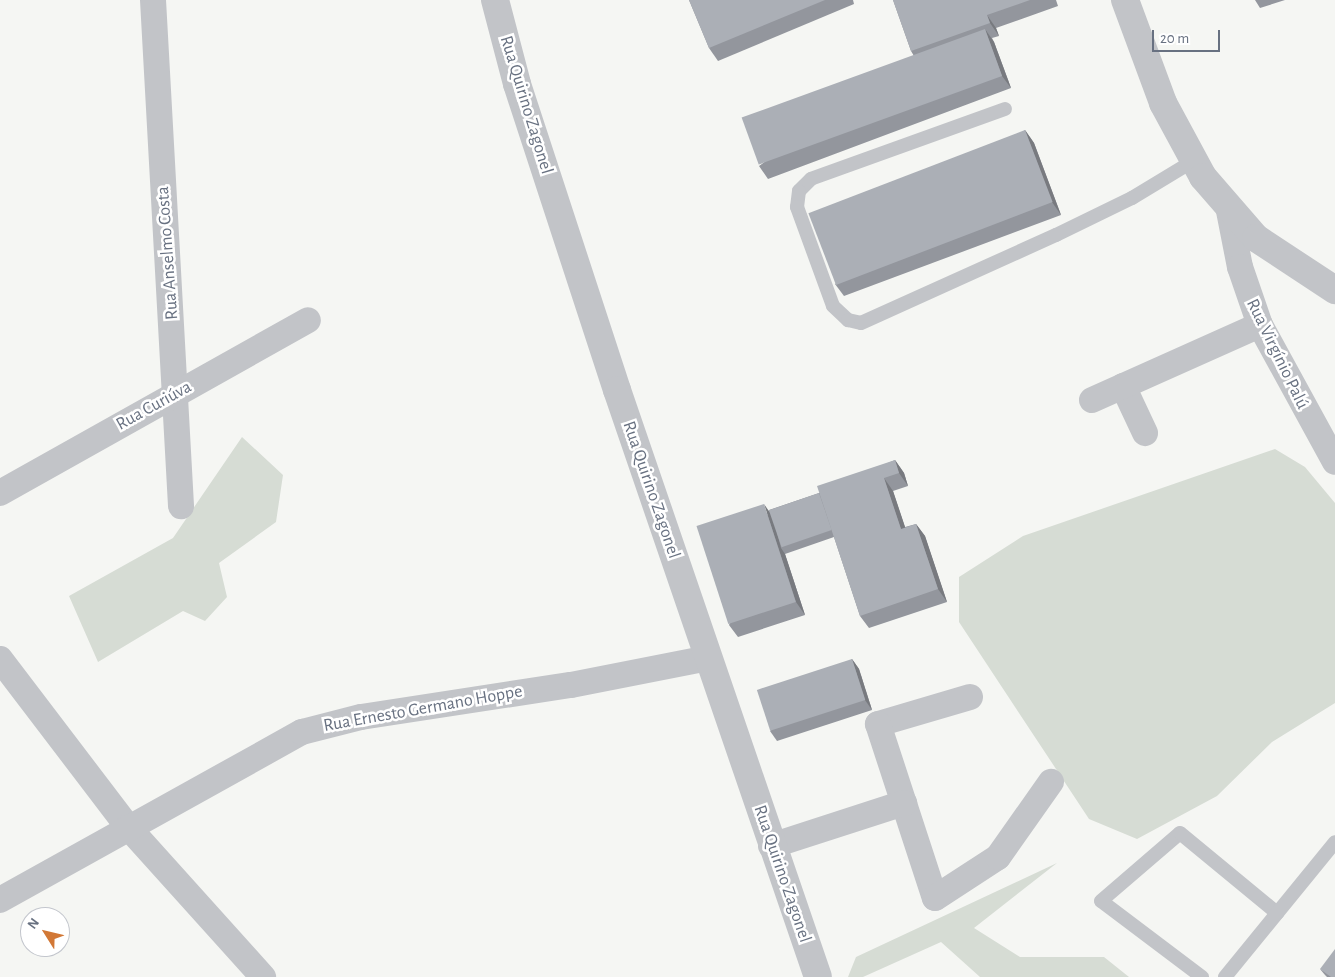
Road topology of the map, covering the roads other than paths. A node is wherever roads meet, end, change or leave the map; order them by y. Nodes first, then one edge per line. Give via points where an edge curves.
1 (152, 0) edge
2 (495, 0) edge
3 (1125, 0) edge
4 (1004, 109) dead end
5 (1193, 161) junction
6 (1229, 211) junction
7 (1335, 290) edge
8 (308, 320) dead end
9 (1260, 325) junction
10 (1123, 386) junction
11 (177, 393) junction
12 (1092, 400) dead end
13 (1145, 433) dead end
14 (1335, 462) edge
15 (0, 493) edge
16 (181, 506) dead end
17 (708, 658) junction
18 (0, 659) edge
19 (970, 697) dead end
20 (1051, 782) dead end
21 (904, 803) junction
22 (128, 827) junction
23 (1335, 842) edge
24 (772, 846) junction
25 (0, 900) edge
26 (1277, 914) junction
27 (263, 977) edge
28 (818, 977) edge
29 (1202, 977) edge
30 (1225, 977) edge

1 - 11 street, Rua Anselmo Costa
2 - 17 street, Rua Quirino Zagonel via 517,84
3 - 5 street via 1163,103
4 - 5 lane via 811,178 799,191 797,207 830,297 848,320 861,324 1056,235 1132,198
5 - 6 street
6 - 7 street via 1289,264
6 - 9 street, Rua Virgínio Palú via 1240,267
8 - 11 street, Rua Curiúva
9 - 10 street
9 - 14 street, Rua Virgínio Palú
10 - 12 street
10 - 13 street
11 - 15 street, Rua Curiúva
11 - 16 street, Rua Anselmo Costa
17 - 22 street, Rua Ernesto Germano Hoppe via 332,722 273,745
17 - 24 street, Rua Quirino Zagonel
18 - 22 street
19 - 21 street via 878,724
20 - 21 street via 998,857 935,898
21 - 24 street
22 - 25 street, Rua Ernesto Germano Hoppe
22 - 27 street
23 - 26 lane
24 - 28 street, Rua Quirino Zagonel
26 - 29 lane via 1180,832 1101,901
26 - 30 lane

